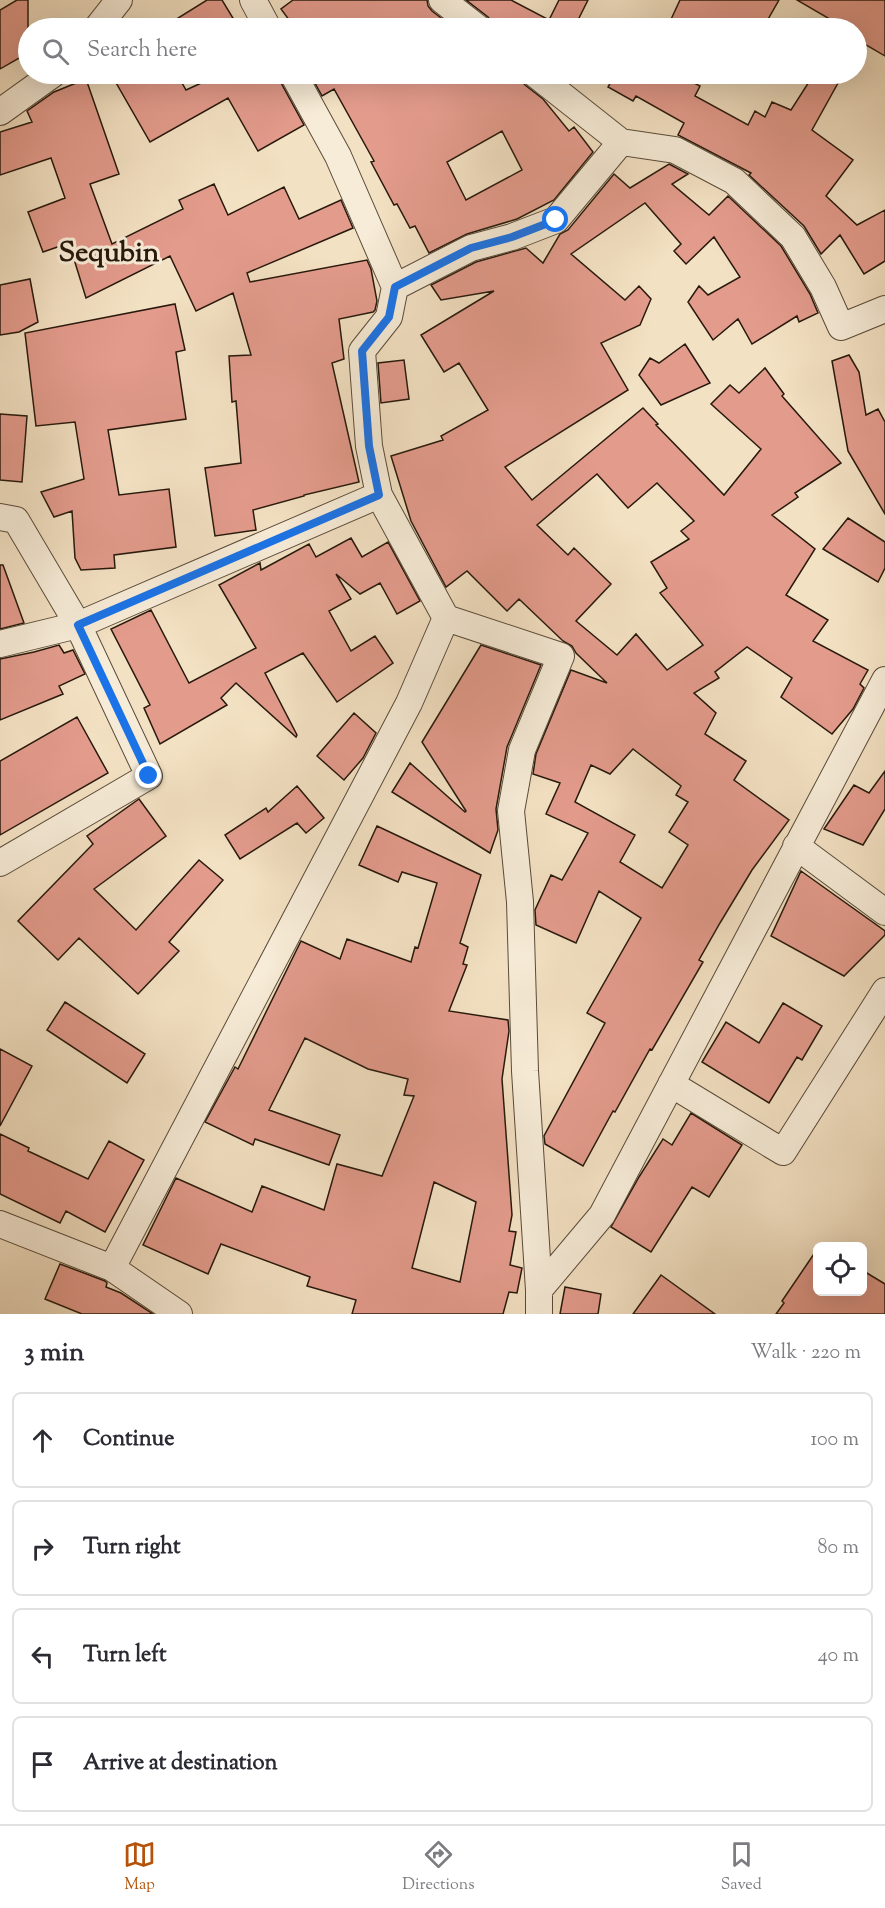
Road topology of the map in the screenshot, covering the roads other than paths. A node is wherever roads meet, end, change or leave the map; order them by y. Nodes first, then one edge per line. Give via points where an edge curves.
1 (119, 0) edge
2 (253, 0) edge
3 (442, 0) edge
4 (105, 18) edge
5 (263, 18) edge
6 (465, 18) edge
7 (40, 84) edge
8 (298, 84) edge
9 (548, 84) edge
10 (0, 112) edge
11 (621, 142) junction
12 (395, 287) junction
13 (885, 309) edge
14 (379, 495) junction
15 (0, 517) edge
16 (446, 618) junction
17 (78, 625) junction
18 (0, 644) edge
19 (885, 680) edge
20 (796, 846) junction
21 (0, 863) edge
22 (885, 912) edge
23 (885, 991) edge
24 (671, 1084) junction
25 (0, 1224) edge
26 (112, 1268) junction
27 (539, 1302) edge
28 (179, 1314) edge

1 - 4 street
2 - 5 street
3 - 6 street
7 - 10 street
8 - 12 street via 338,156
9 - 11 street
11 - 12 street via 556,220 471,248
11 - 13 street via 675,150 734,181 793,237 841,327
12 - 14 street via 389,317 362,351 369,446
14 - 16 street
14 - 17 street
15 - 17 street via 16,520
16 - 26 street via 409,703
16 - 27 street via 561,656 522,750 511,811 520,902 525,1071
17 - 18 street
17 - 21 street via 149,776
19 - 20 street
20 - 22 street
20 - 24 street
23 - 24 street via 783,1152
24 - 27 street via 602,1215
25 - 26 street
26 - 28 street

